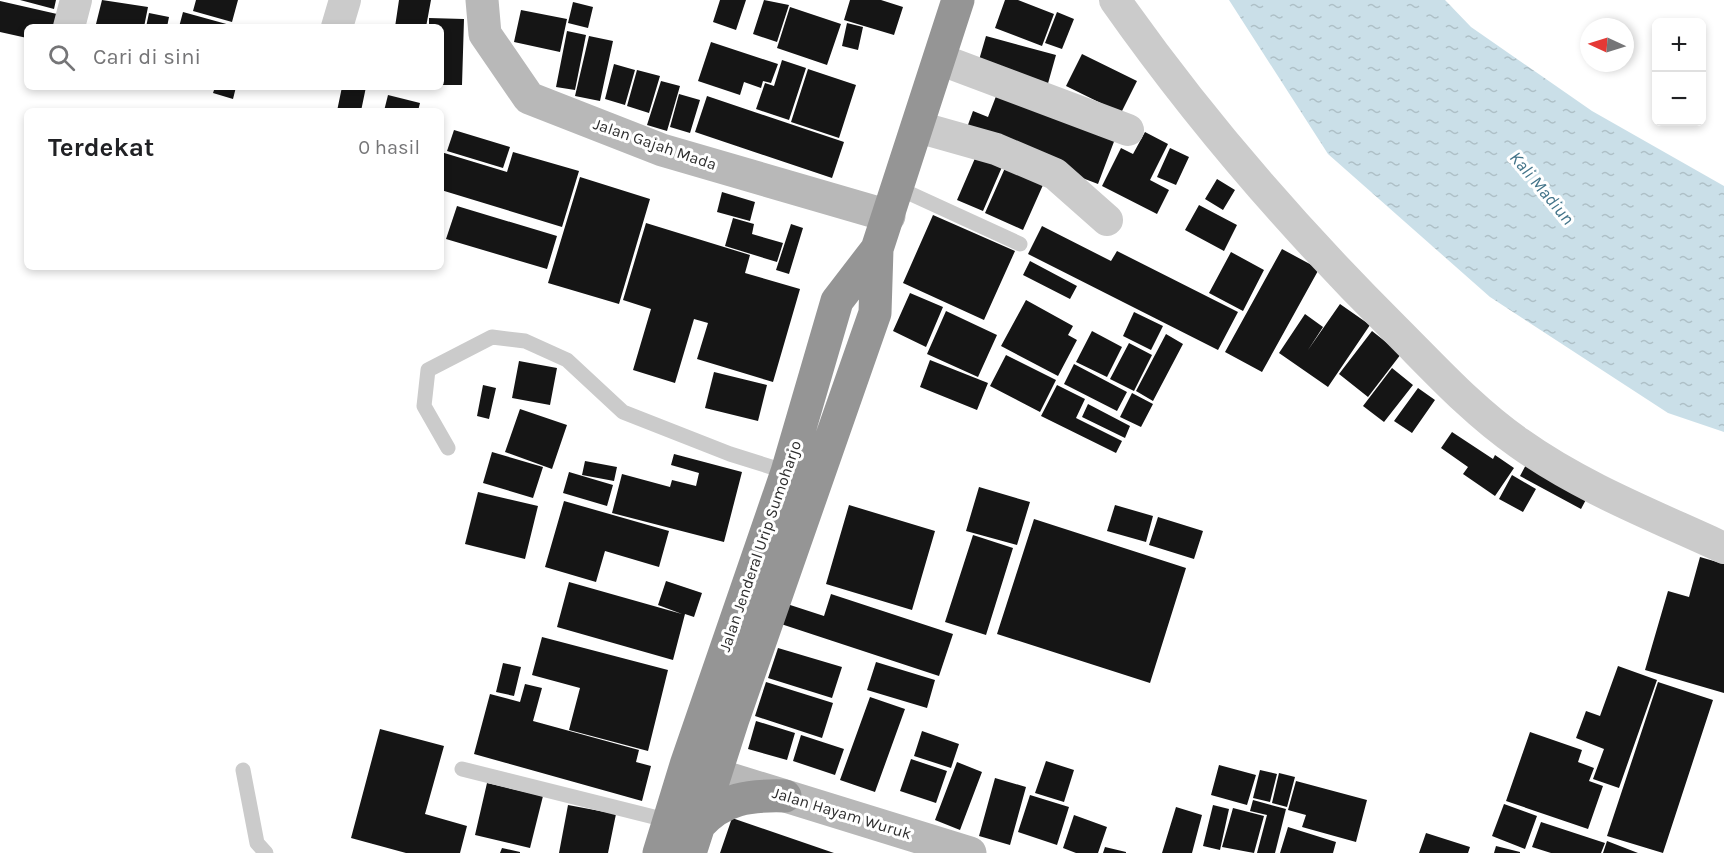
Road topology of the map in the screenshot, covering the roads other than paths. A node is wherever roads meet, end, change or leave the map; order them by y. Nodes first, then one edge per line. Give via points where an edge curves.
1 (76, 0) edge
2 (345, 0) edge
3 (482, 0) edge
4 (958, 0) edge
5 (1115, 0) edge
6 (70, 24) edge
7 (338, 24) edge
8 (939, 59) junction
9 (918, 127) junction
10 (1128, 130) dead end
11 (894, 202) junction
12 (1107, 220) dead end
13 (1020, 244) dead end
14 (877, 249) junction
15 (448, 448) dead end
16 (787, 472) junction
17 (1724, 548) edge
18 (462, 769) dead end
19 (243, 770) dead end
20 (700, 770) junction
21 (785, 796) junction
22 (686, 833) edge
23 (266, 853) edge
24 (659, 853) edge
25 (970, 853) edge

1 - 6 street
2 - 7 street
3 - 11 street, Jalan Gajah Mada via 485,34 529,98 662,150
4 - 8 highway, Jalan Jenderal Urip Sumoharjo
5 - 17 street via 1170,79 1328,263 1472,405 1518,443 1567,475
8 - 9 highway, Jalan Jenderal Urip Sumoharjo
8 - 10 street
9 - 11 highway, Jalan Jenderal Urip Sumoharjo
9 - 12 street via 996,149 1055,174
11 - 13 lane
11 - 14 highway, Jalan Jenderal Urip Sumoharjo
14 - 16 highway, Jalan Jenderal Urip Sumoharjo via 837,301
14 - 20 highway, Jalan Jenderal Urip Sumoharjo via 874,314
15 - 16 lane via 424,406 428,370 492,337 525,341 567,360 623,412
16 - 20 highway, Jalan Jenderal Urip Sumoharjo
18 - 22 lane
19 - 23 lane via 257,843
20 - 21 street, Jalan Hayam Wuruk
20 - 22 highway, Jalan Jenderal Urip Sumoharjo
21 - 22 highway via 740,798 710,813
21 - 25 street, Jalan Hayam Wuruk
22 - 24 highway, Jalan Jenderal Urip Sumoharjo

